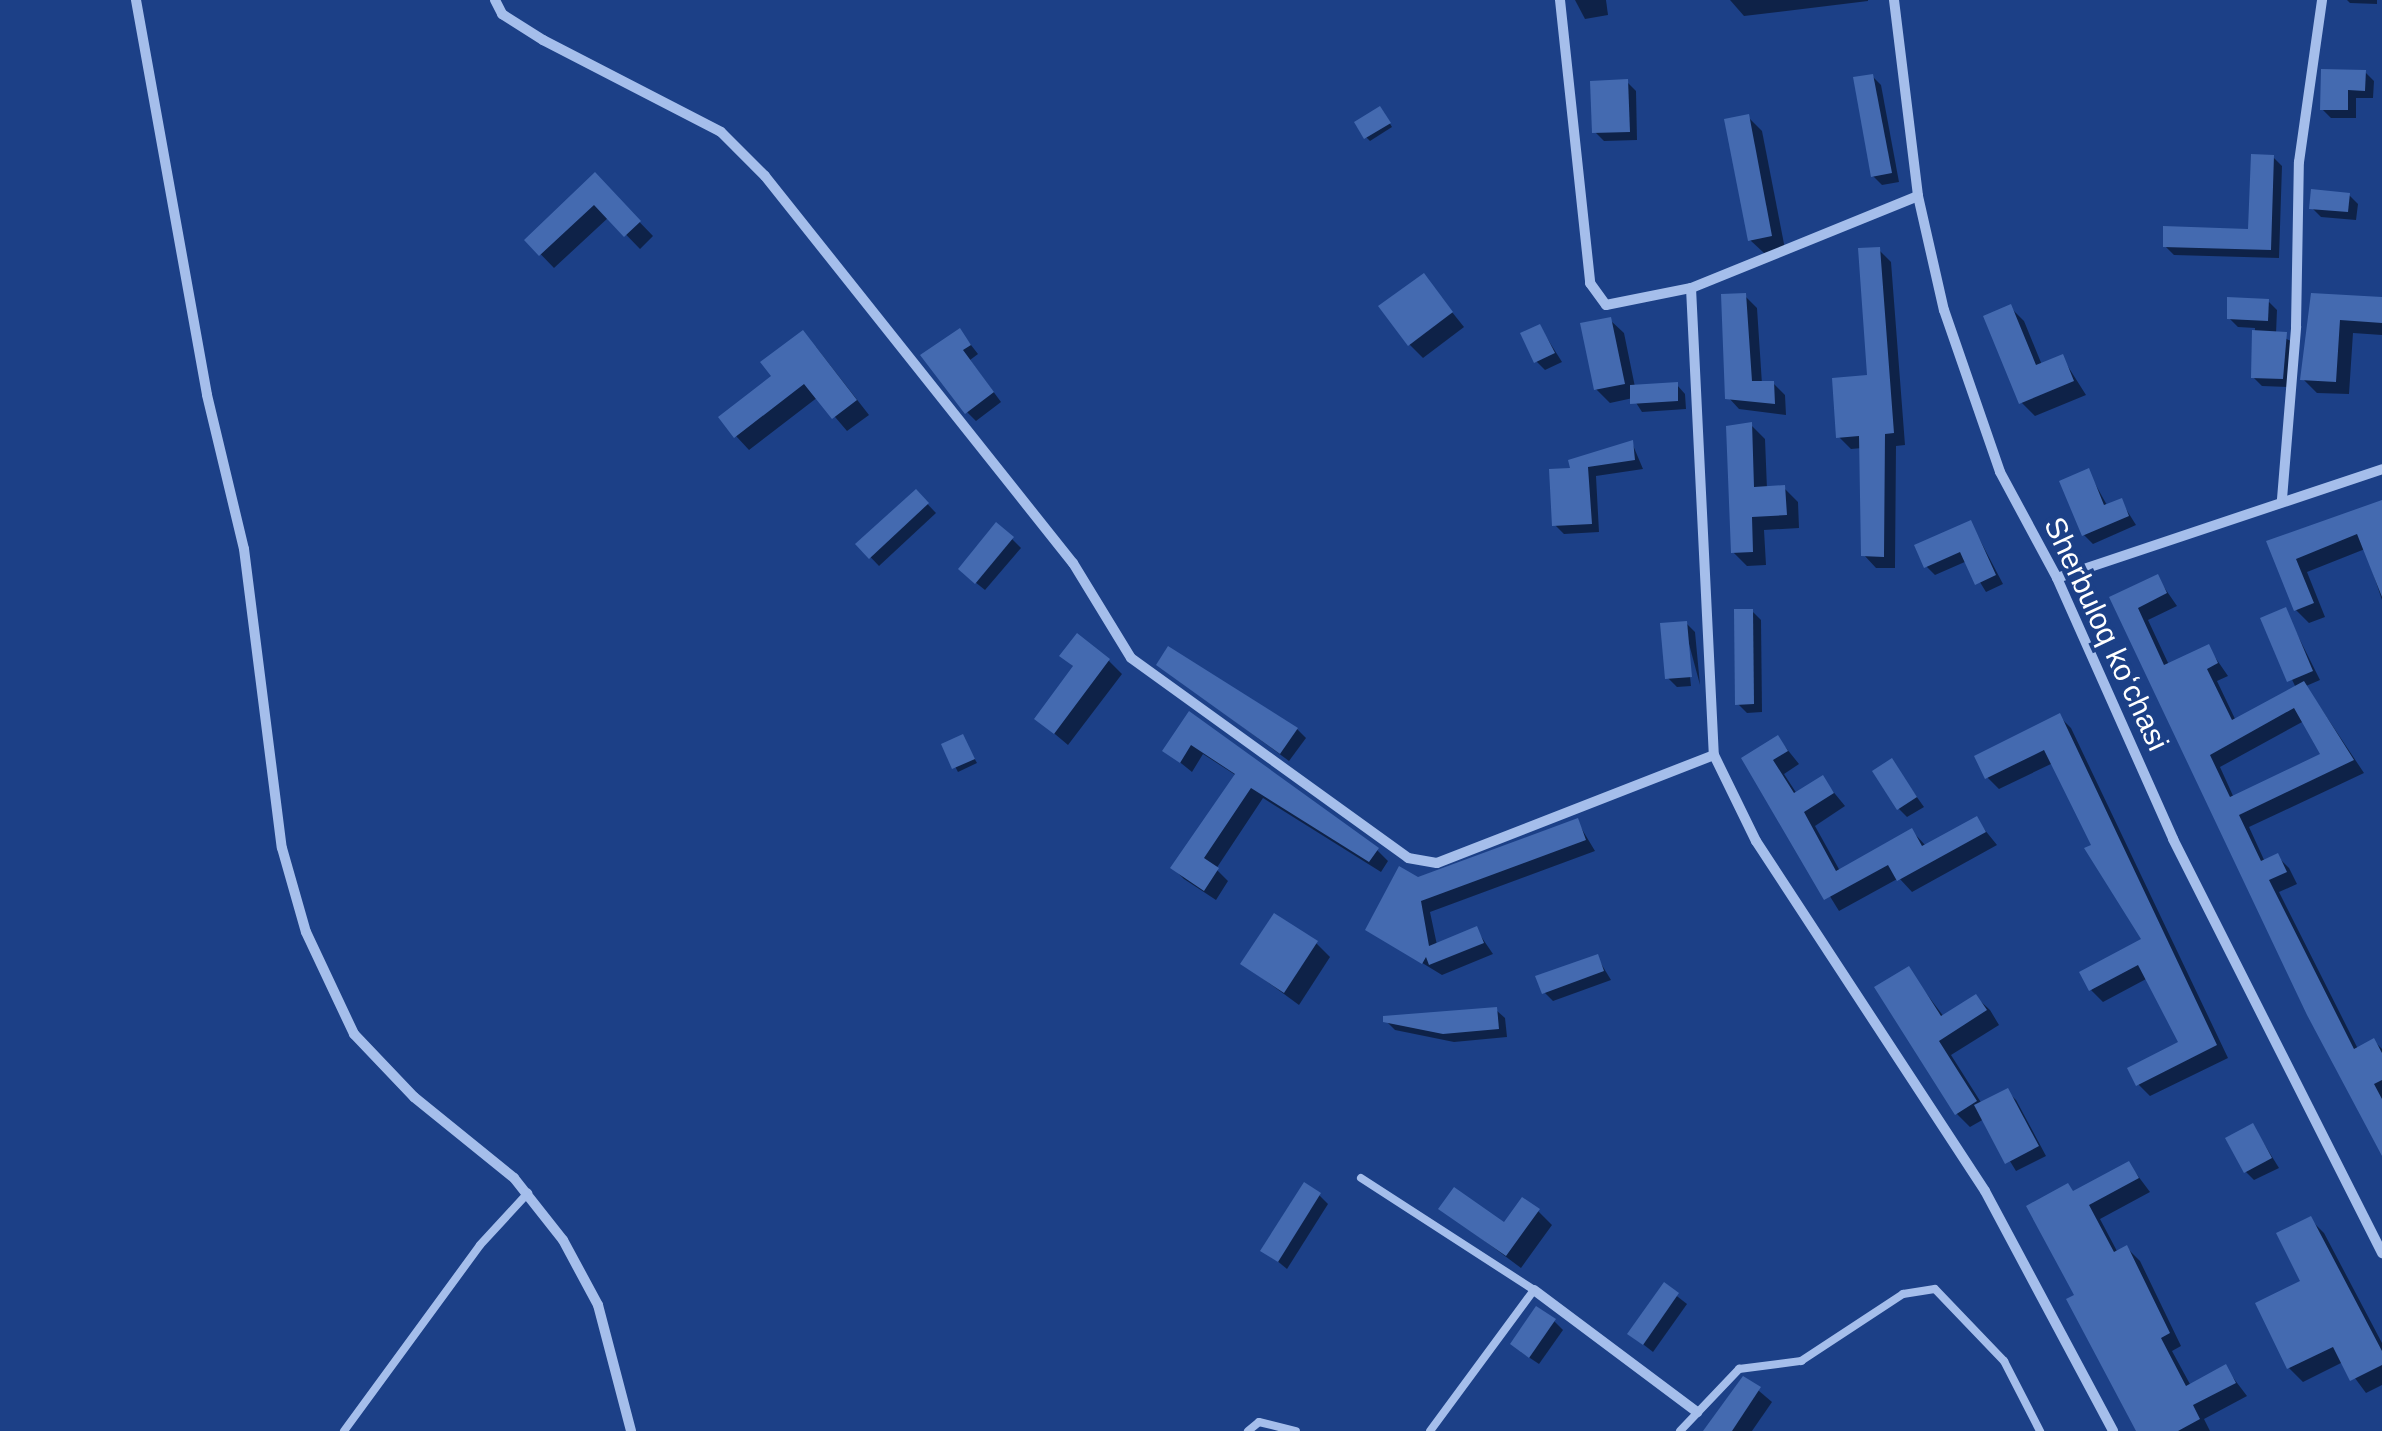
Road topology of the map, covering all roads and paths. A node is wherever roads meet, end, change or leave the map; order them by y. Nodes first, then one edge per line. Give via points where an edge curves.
1 (136, 0) edge
2 (495, 0) edge
3 (1560, 0) edge
4 (1894, 0) edge
5 (2322, 0) edge
6 (1918, 196) junction
7 (1691, 288) junction
8 (2382, 468) edge
9 (2282, 499) junction
10 (2057, 578) junction
11 (1714, 755) junction
12 (1361, 1178) dead end
13 (528, 1193) junction
14 (2382, 1253) edge
15 (1534, 1290) junction
16 (1697, 1412) junction
17 (344, 1431) edge
18 (630, 1431) edge
19 (1248, 1431) edge
20 (1296, 1431) edge
21 (1430, 1431) edge
22 (1680, 1431) edge
23 (2040, 1431) edge
24 (2113, 1431) edge

1 - 13 street via 206,395 244,549 292,891 326,985 354,1034 414,1097
2 - 11 street via 502,14 543,40 721,132 765,176 1073,563 1131,658 1408,858 1437,863
3 - 7 street via 1590,283 1606,305
4 - 6 street, Sherbuloq koʻchasi
5 - 9 street via 2299,162 2296,327
6 - 7 street
6 - 10 street, Sherbuloq koʻchasi via 1967,384 2000,472
7 - 11 street
8 - 9 street
9 - 10 street
10 - 14 street, Sherbuloq koʻchasi via 2172,839
11 - 24 street via 1756,841 1985,1191
12 - 15 lane
13 - 17 lane via 480,1245
13 - 18 street via 563,1240 598,1306
15 - 16 street
15 - 21 lane
16 - 22 lane
16 - 23 lane via 1739,1369 1800,1361 1904,1294 1935,1289 2004,1361
19 - 20 lane via 1258,1422

